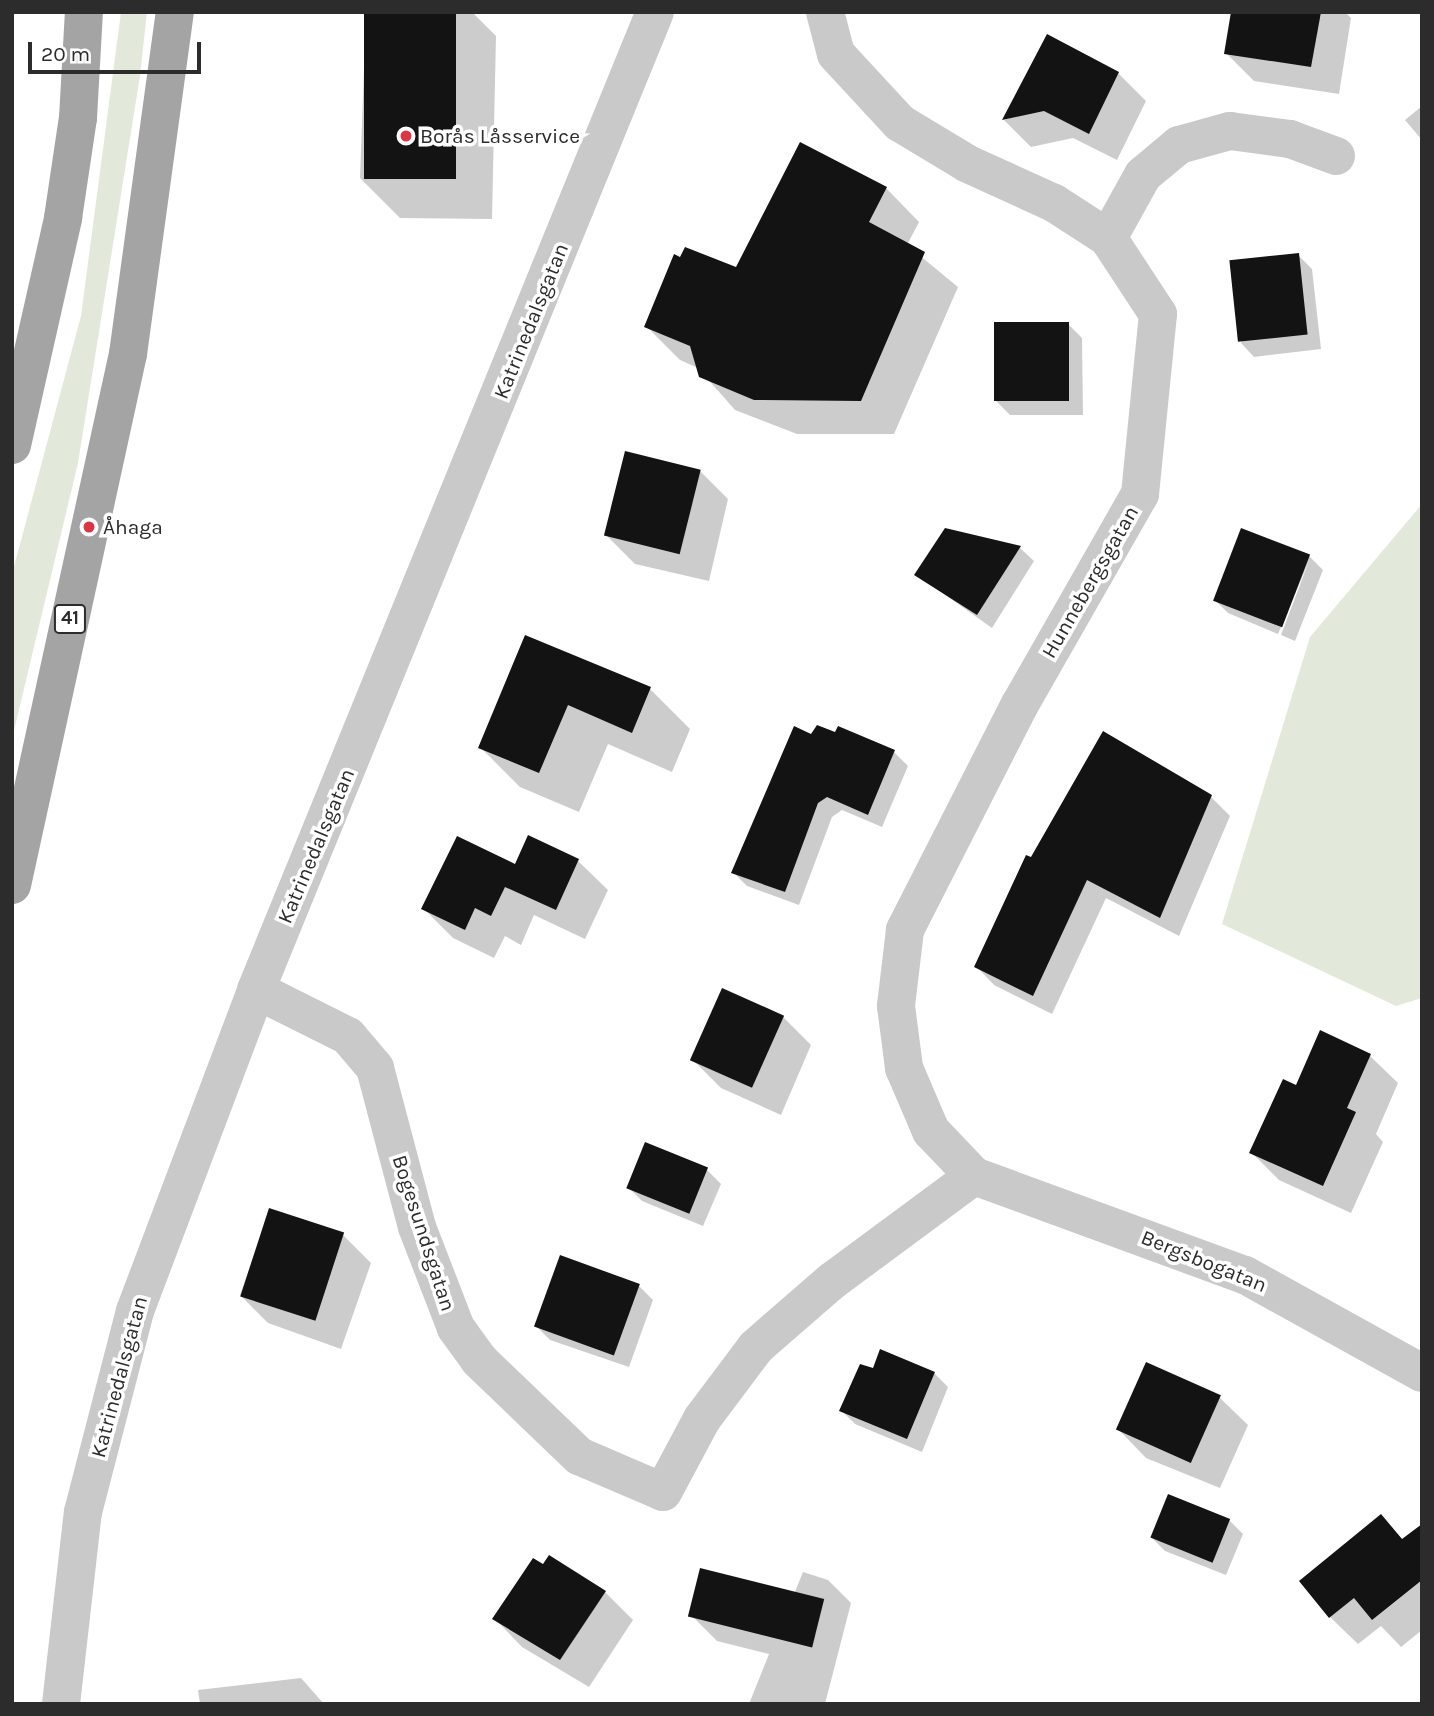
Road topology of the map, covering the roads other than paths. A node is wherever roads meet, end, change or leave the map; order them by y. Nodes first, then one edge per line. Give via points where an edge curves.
1 (84, 12) edge
2 (655, 12) edge
3 (825, 12) edge
4 (176, 16) edge
5 (1336, 156) dead end
6 (1108, 238) junction
7 (12, 445) edge
8 (12, 885) edge
9 (256, 990) junction
10 (974, 1176) junction
11 (1422, 1373) edge
12 (61, 1704) edge

1 - 7 main road via 78,118 63,218
2 - 9 street, Katrinedalsgatan
3 - 6 street, Hunnebergsgatan via 836,54 900,123 968,164 1054,202
4 - 8 main road, 41 via 128,354
5 - 6 street via 1290,139 1230,131 1179,145 1143,175
6 - 10 street, Hunnebergsgatan via 1158,313 1140,494 1020,704 905,930 896,1006 904,1068 931,1131
9 - 10 street, Bogesundsgatan via 348,1037 374,1068 417,1227 456,1328 479,1360 579,1456 663,1492 702,1419 756,1347
9 - 12 street, Katrinedalsgatan via 135,1311 83,1512
10 - 11 street, Bergsbogatan via 1245,1275

